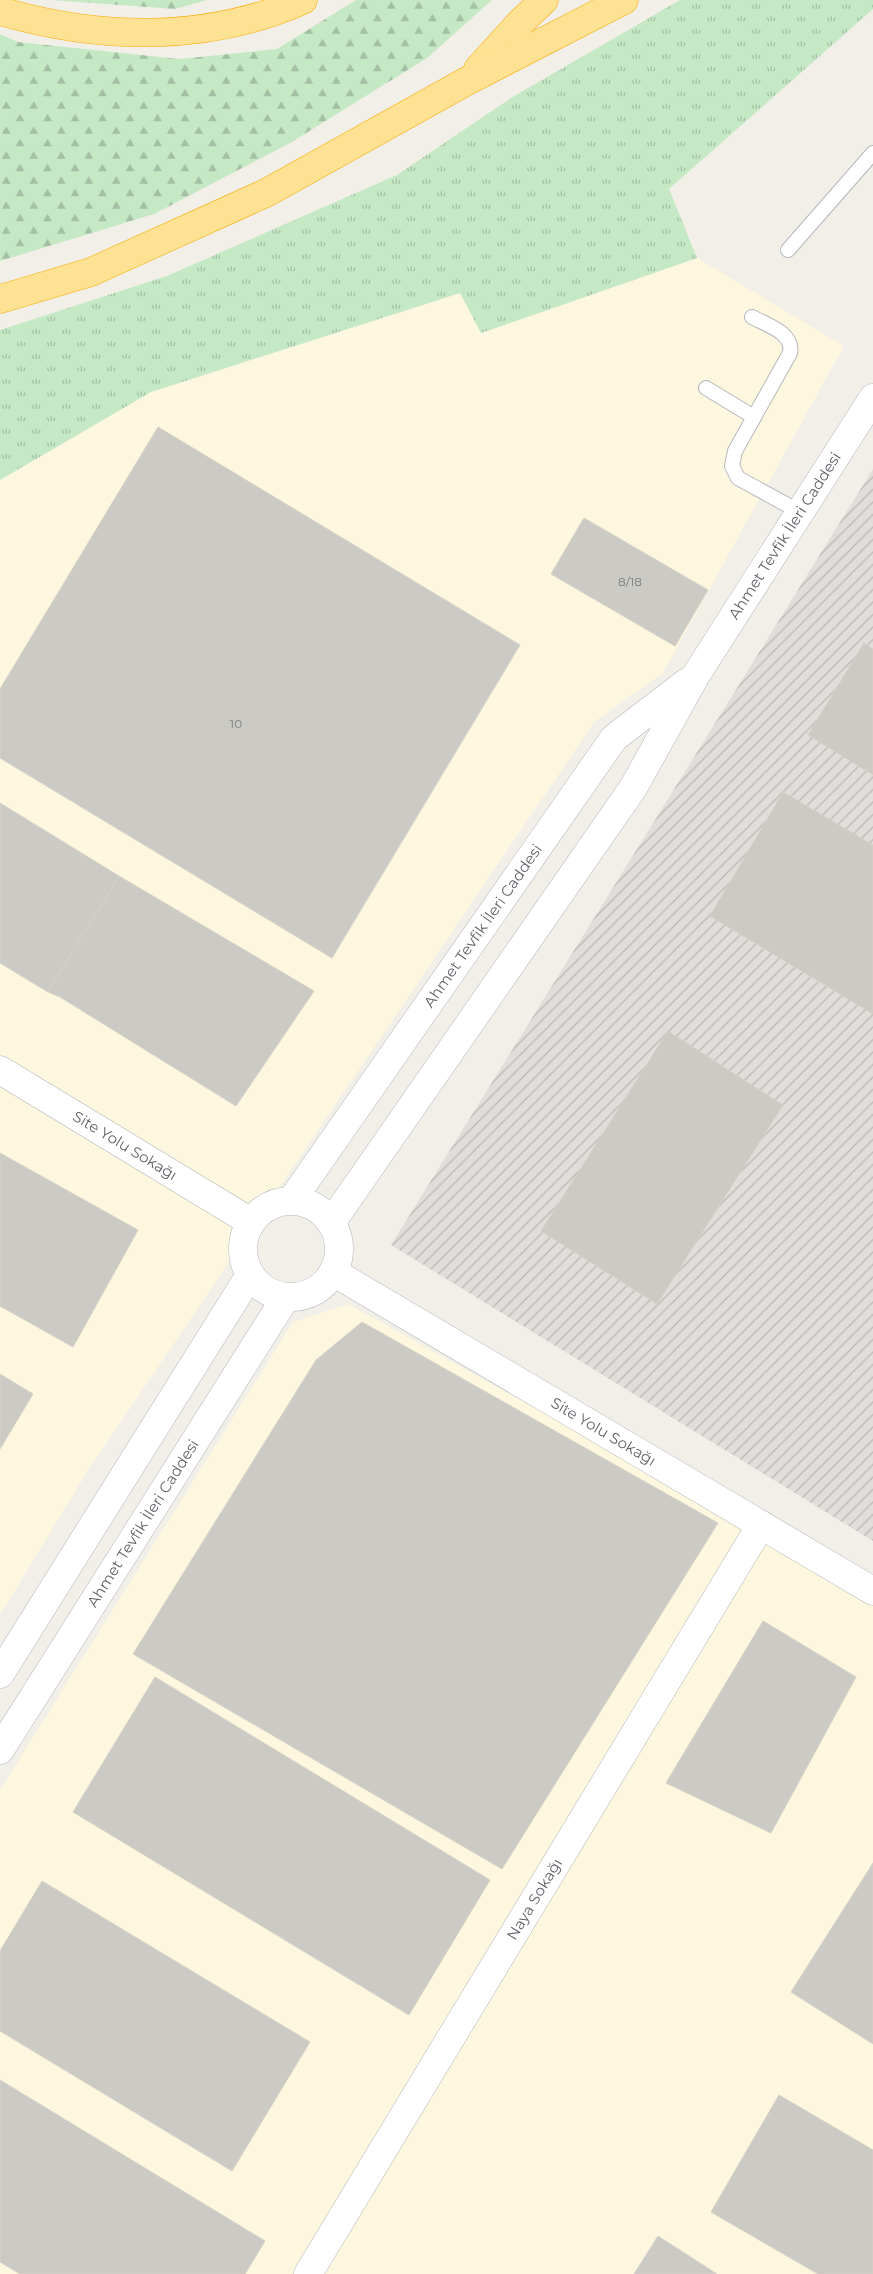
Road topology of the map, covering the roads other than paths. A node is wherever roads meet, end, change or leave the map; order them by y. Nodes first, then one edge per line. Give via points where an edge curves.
1 (303, 0) edge
2 (544, 0) edge
3 (624, 0) edge
4 (0, 10) edge
5 (467, 81) junction
6 (873, 153) edge
7 (788, 250) dead end
8 (0, 300) edge
9 (752, 317) dead end
10 (706, 388) dead end
11 (873, 398) edge
12 (754, 417) junction
13 (800, 512) junction
14 (696, 675) junction
15 (0, 1070) edge
16 (292, 1200) junction
17 (251, 1222) junction
18 (331, 1222) junction
19 (333, 1272) junction
20 (250, 1275) junction
21 (286, 1297) junction
22 (762, 1525) junction
23 (873, 1591) edge
24 (0, 1674) edge
25 (0, 1750) edge
26 (308, 2274) edge

1 - 4 highway via 229,25 130,33 37,22
2 - 5 highway
3 - 5 highway
5 - 8 highway via 266,193 91,272
6 - 7 lane
9 - 12 lane via 784,335 791,347
10 - 12 lane
11 - 13 street, Ahmet Tevfik İleri Caddesi
12 - 13 lane via 732,458 734,472 738,478
13 - 14 street, Ahmet Tevfik İleri Caddesi
14 - 16 street, Ahmet Tevfik İleri Caddesi via 614,738
14 - 18 street, Ahmet Tevfik İleri Caddesi via 634,788
15 - 17 street, Site Yolu Sokağı
16 - 17 street via 262,1210
16 - 18 street via 308,1203
17 - 20 street via 242,1248
18 - 19 street via 339,1247
19 - 21 street via 314,1291
19 - 22 street, Site Yolu Sokağı
20 - 21 street via 266,1290
20 - 24 street
21 - 25 street, Ahmet Tevfik İleri Caddesi
22 - 23 street, Site Yolu Sokağı
22 - 26 street, Naya Sokağı

